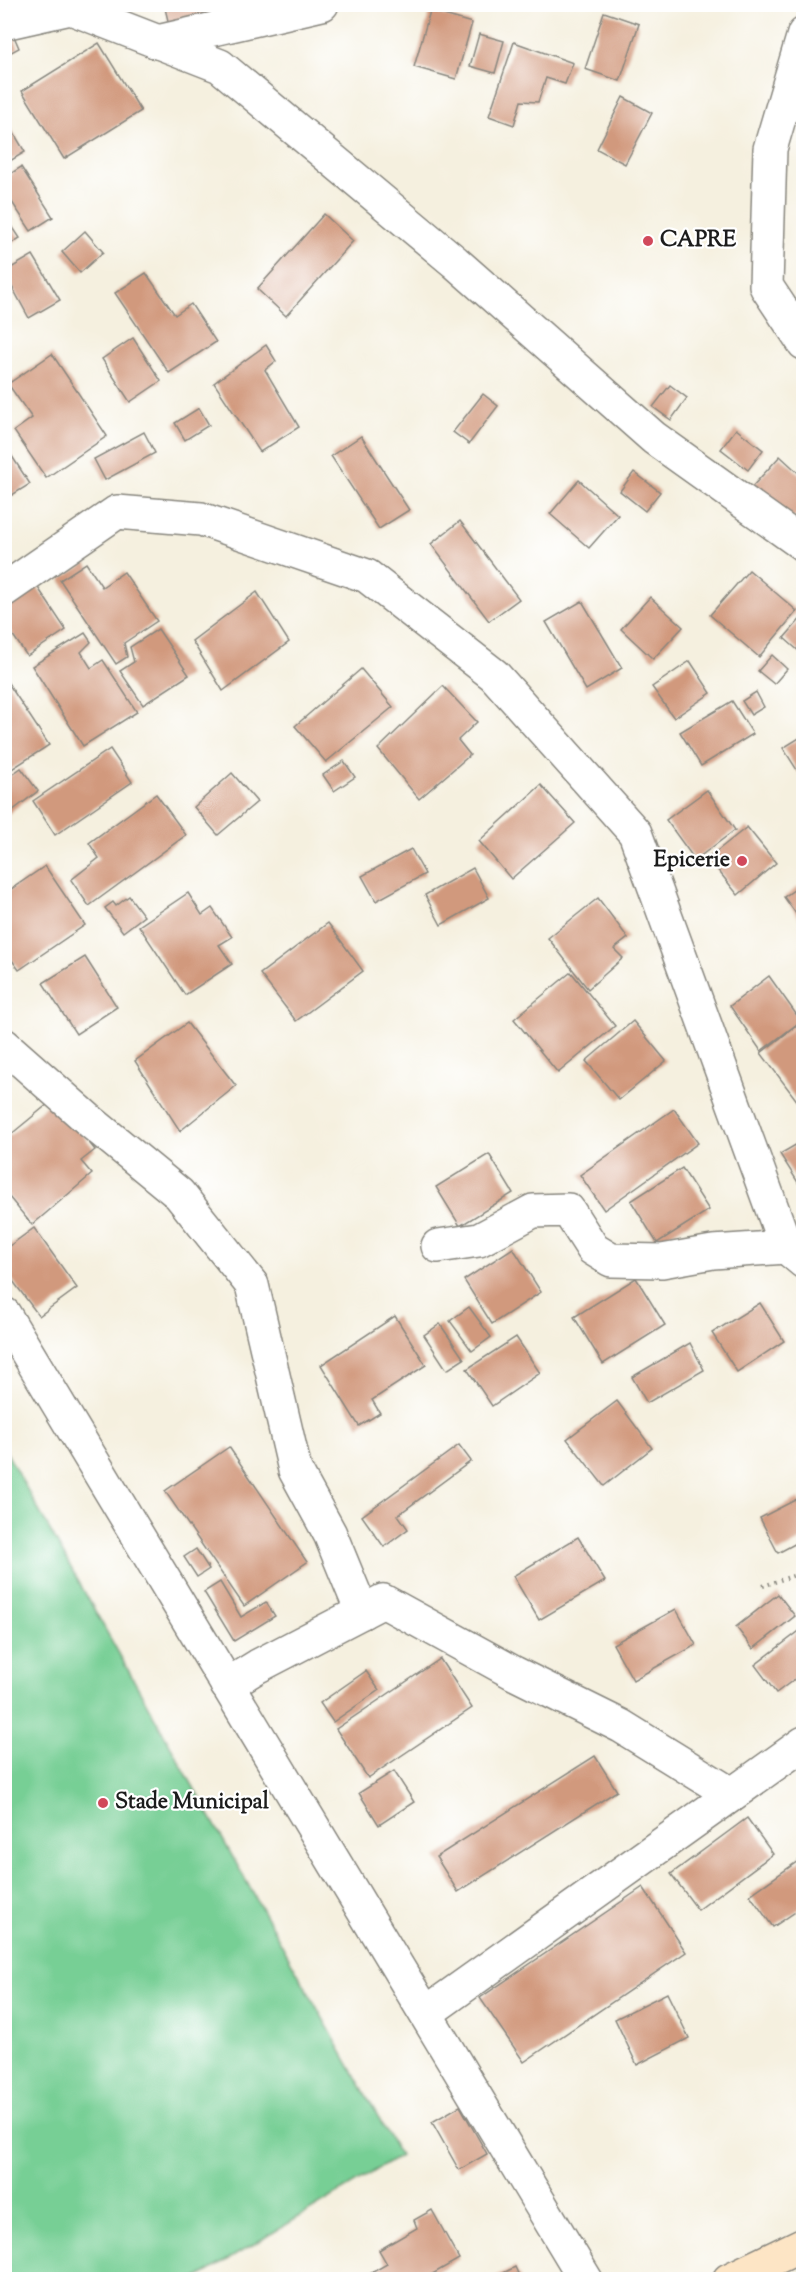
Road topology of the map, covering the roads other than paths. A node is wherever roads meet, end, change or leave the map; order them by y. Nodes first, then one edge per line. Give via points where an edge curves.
1 (322, 4) edge
2 (4, 23) edge
3 (804, 34) edge
4 (157, 42) junction
5 (804, 343) edge
6 (804, 545) edge
7 (4, 590) edge
8 (4, 1045) edge
9 (438, 1246) dead end
10 (795, 1254) edge
11 (4, 1314) edge
12 (362, 1612) junction
13 (227, 1685) junction
14 (804, 1743) edge
15 (731, 1794) junction
16 (426, 2013) junction
17 (804, 2244) edge
18 (774, 2270) edge
19 (586, 2280) edge
20 (729, 2280) edge

1 - 4 street
2 - 4 street via 71,8
3 - 5 street via 770,149 766,286
4 - 6 street via 220,66 455,262 654,438
7 - 10 street via 117,512 201,519 368,576 494,675 635,833
8 - 12 street via 179,1194 252,1285 295,1470 330,1534
9 - 10 street via 479,1240 533,1211 568,1210 593,1250 612,1260 662,1261 713,1252
11 - 13 street
12 - 13 street
12 - 15 street via 383,1601 621,1726
13 - 16 street
14 - 15 street
15 - 16 street
16 - 19 street
17 - 18 main road
18 - 20 main road

